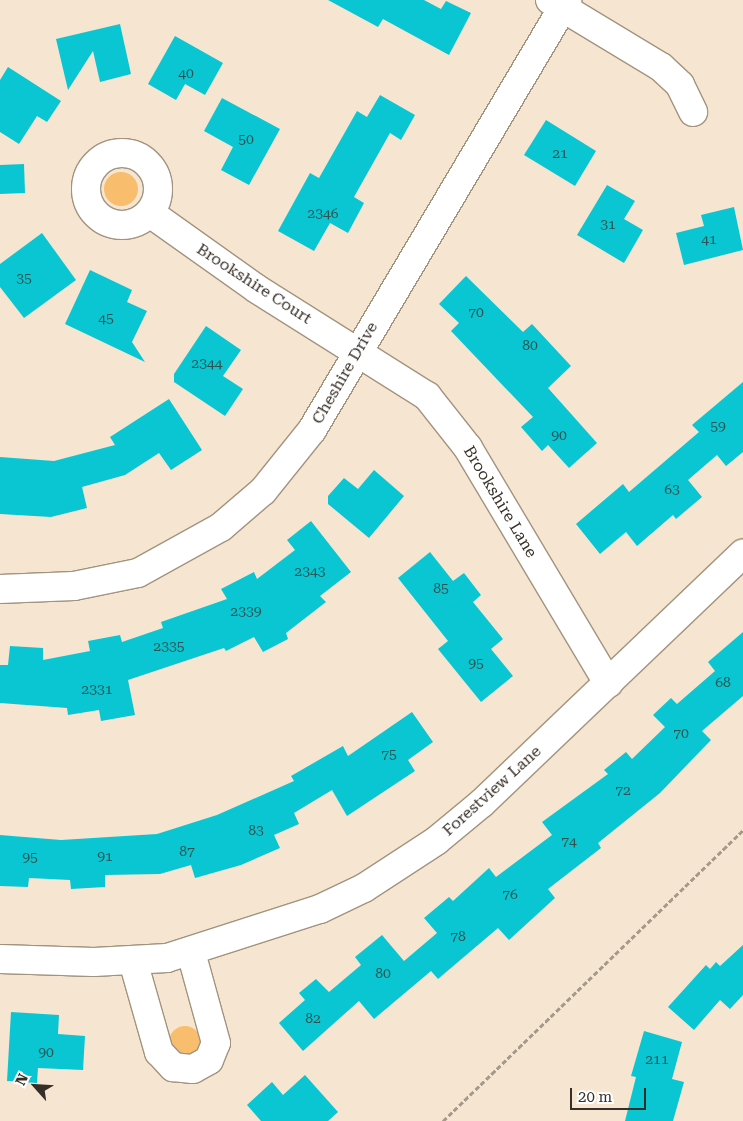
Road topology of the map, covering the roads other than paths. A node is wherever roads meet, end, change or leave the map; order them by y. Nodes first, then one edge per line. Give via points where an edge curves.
1 (560, 2) edge
2 (693, 112) dead end
3 (150, 213) dead end
4 (360, 351) junction
5 (743, 554) edge
6 (0, 589) edge
7 (608, 683) junction
8 (192, 952) junction
9 (0, 959) edge
10 (133, 961) junction

1 - 2 street via 661,67 680,85
1 - 4 street, Cheshire Drive
3 - 4 street, Brookshire Court via 257,289
4 - 6 street, Cheshire Drive via 297,452 264,491 221,528 138,573 74,586
4 - 7 street, Brookshire Lane via 427,396 447,419 468,448
5 - 7 street, Forestview Lane
7 - 8 street, Forestview Lane via 482,803 402,864 320,909
8 - 10 street, Forestview Lane
8 - 10 street via 216,1042 209,1060 193,1069 173,1067 160,1052
9 - 10 street, Forestview Lane

